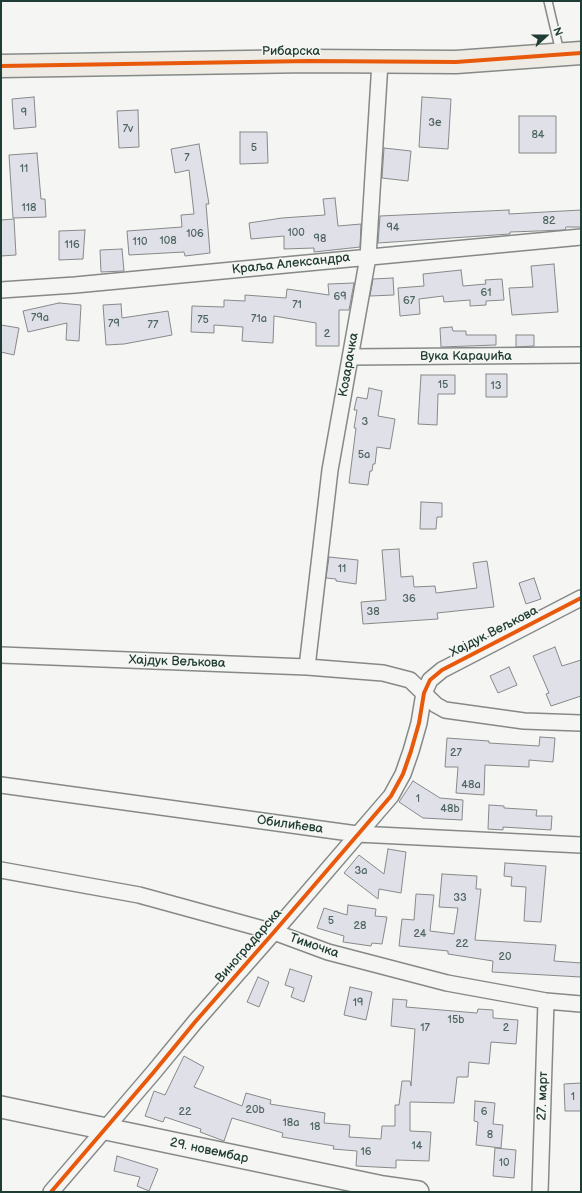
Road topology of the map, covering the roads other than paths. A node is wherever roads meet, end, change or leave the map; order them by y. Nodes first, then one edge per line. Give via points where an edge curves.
1 (548, 1) edge
2 (571, 54) edge
3 (380, 62) junction
4 (1, 66) edge
5 (581, 237) edge
6 (368, 257) junction
7 (1, 290) edge
8 (581, 355) edge
9 (351, 357) junction
10 (581, 598) edge
11 (1, 655) edge
12 (308, 667) junction
13 (424, 692) junction
14 (581, 723) edge
15 (1, 785) edge
16 (357, 834) junction
17 (581, 846) edge
18 (1, 870) edge
19 (274, 932) junction
20 (546, 1000) junction
21 (581, 1004) edge
22 (1, 1107) edge
23 (104, 1129) junction
24 (51, 1192) edge
25 (418, 1192) edge
26 (540, 1192) edge

1 - 2 lane
2 - 3 main road, Рибарска via 473,62
3 - 4 main road, Рибарска
3 - 6 street, Козарачка
5 - 6 street, Краља Александра
6 - 7 street, Краља Александра
6 - 9 street, Козарачка
8 - 9 street, Вука Караџића
9 - 12 street, Козарачка via 330,470
10 - 13 street, Хајдук Вељкова via 442,670 430,680
11 - 12 street, Хајдук Вељкова
12 - 13 street, Хајдук Вељкова via 395,676 410,680
13 - 14 street via 436,705 445,710 524,721
13 - 16 street, Виноградарска via 419,723 403,774 391,796
15 - 16 street, Обилићева
16 - 17 street, Обилићева
16 - 19 street, Виноградарска
18 - 19 street, Тимочка via 138,895
19 - 20 street, Тимочка via 328,952 447,983
19 - 23 street, Виноградарска
20 - 21 street, Тимочка
20 - 26 street, 27. март
22 - 23 main road, 29. новембар
23 - 24 street, Виноградарска
23 - 25 main road, 29. новембар

